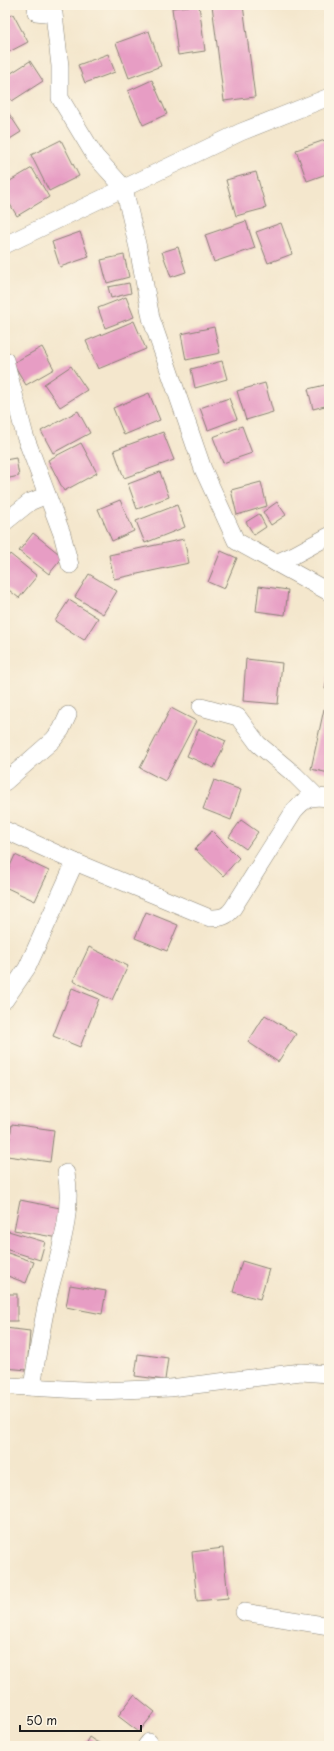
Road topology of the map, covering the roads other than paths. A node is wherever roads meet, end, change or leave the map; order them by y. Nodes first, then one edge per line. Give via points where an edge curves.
1 (37, 5) edge
2 (329, 97) edge
3 (124, 188) junction
4 (8, 238) edge
5 (5, 360) edge
6 (46, 495) junction
7 (5, 522) edge
8 (329, 536) edge
9 (276, 563) junction
10 (70, 565) dead end
11 (329, 592) edge
12 (200, 707) dead end
13 (68, 715) dead end
14 (5, 782) edge
15 (322, 797) edge
16 (5, 830) edge
17 (74, 862) junction
18 (5, 1000) edge
19 (66, 1173) dead end
20 (329, 1374) edge
21 (32, 1387) junction
22 (5, 1388) edge
23 (244, 1612) dead end
24 (329, 1626) edge

1 - 3 street via 36,12 54,14 60,66 60,98 95,156
2 - 3 street via 241,132
3 - 4 street
3 - 9 street via 151,318 203,468 236,541
5 - 6 street via 25,436
6 - 7 street via 30,502
6 - 10 street via 62,534
8 - 9 street
9 - 11 street
12 - 15 street via 238,717 258,744
13 - 14 street via 53,740
15 - 17 street via 304,800 294,811 229,914 221,918 210,918
16 - 17 street
17 - 18 street via 27,968
19 - 21 street via 69,1188 61,1247 49,1294
20 - 21 street via 301,1372 154,1389 100,1391
21 - 22 street
23 - 24 street

